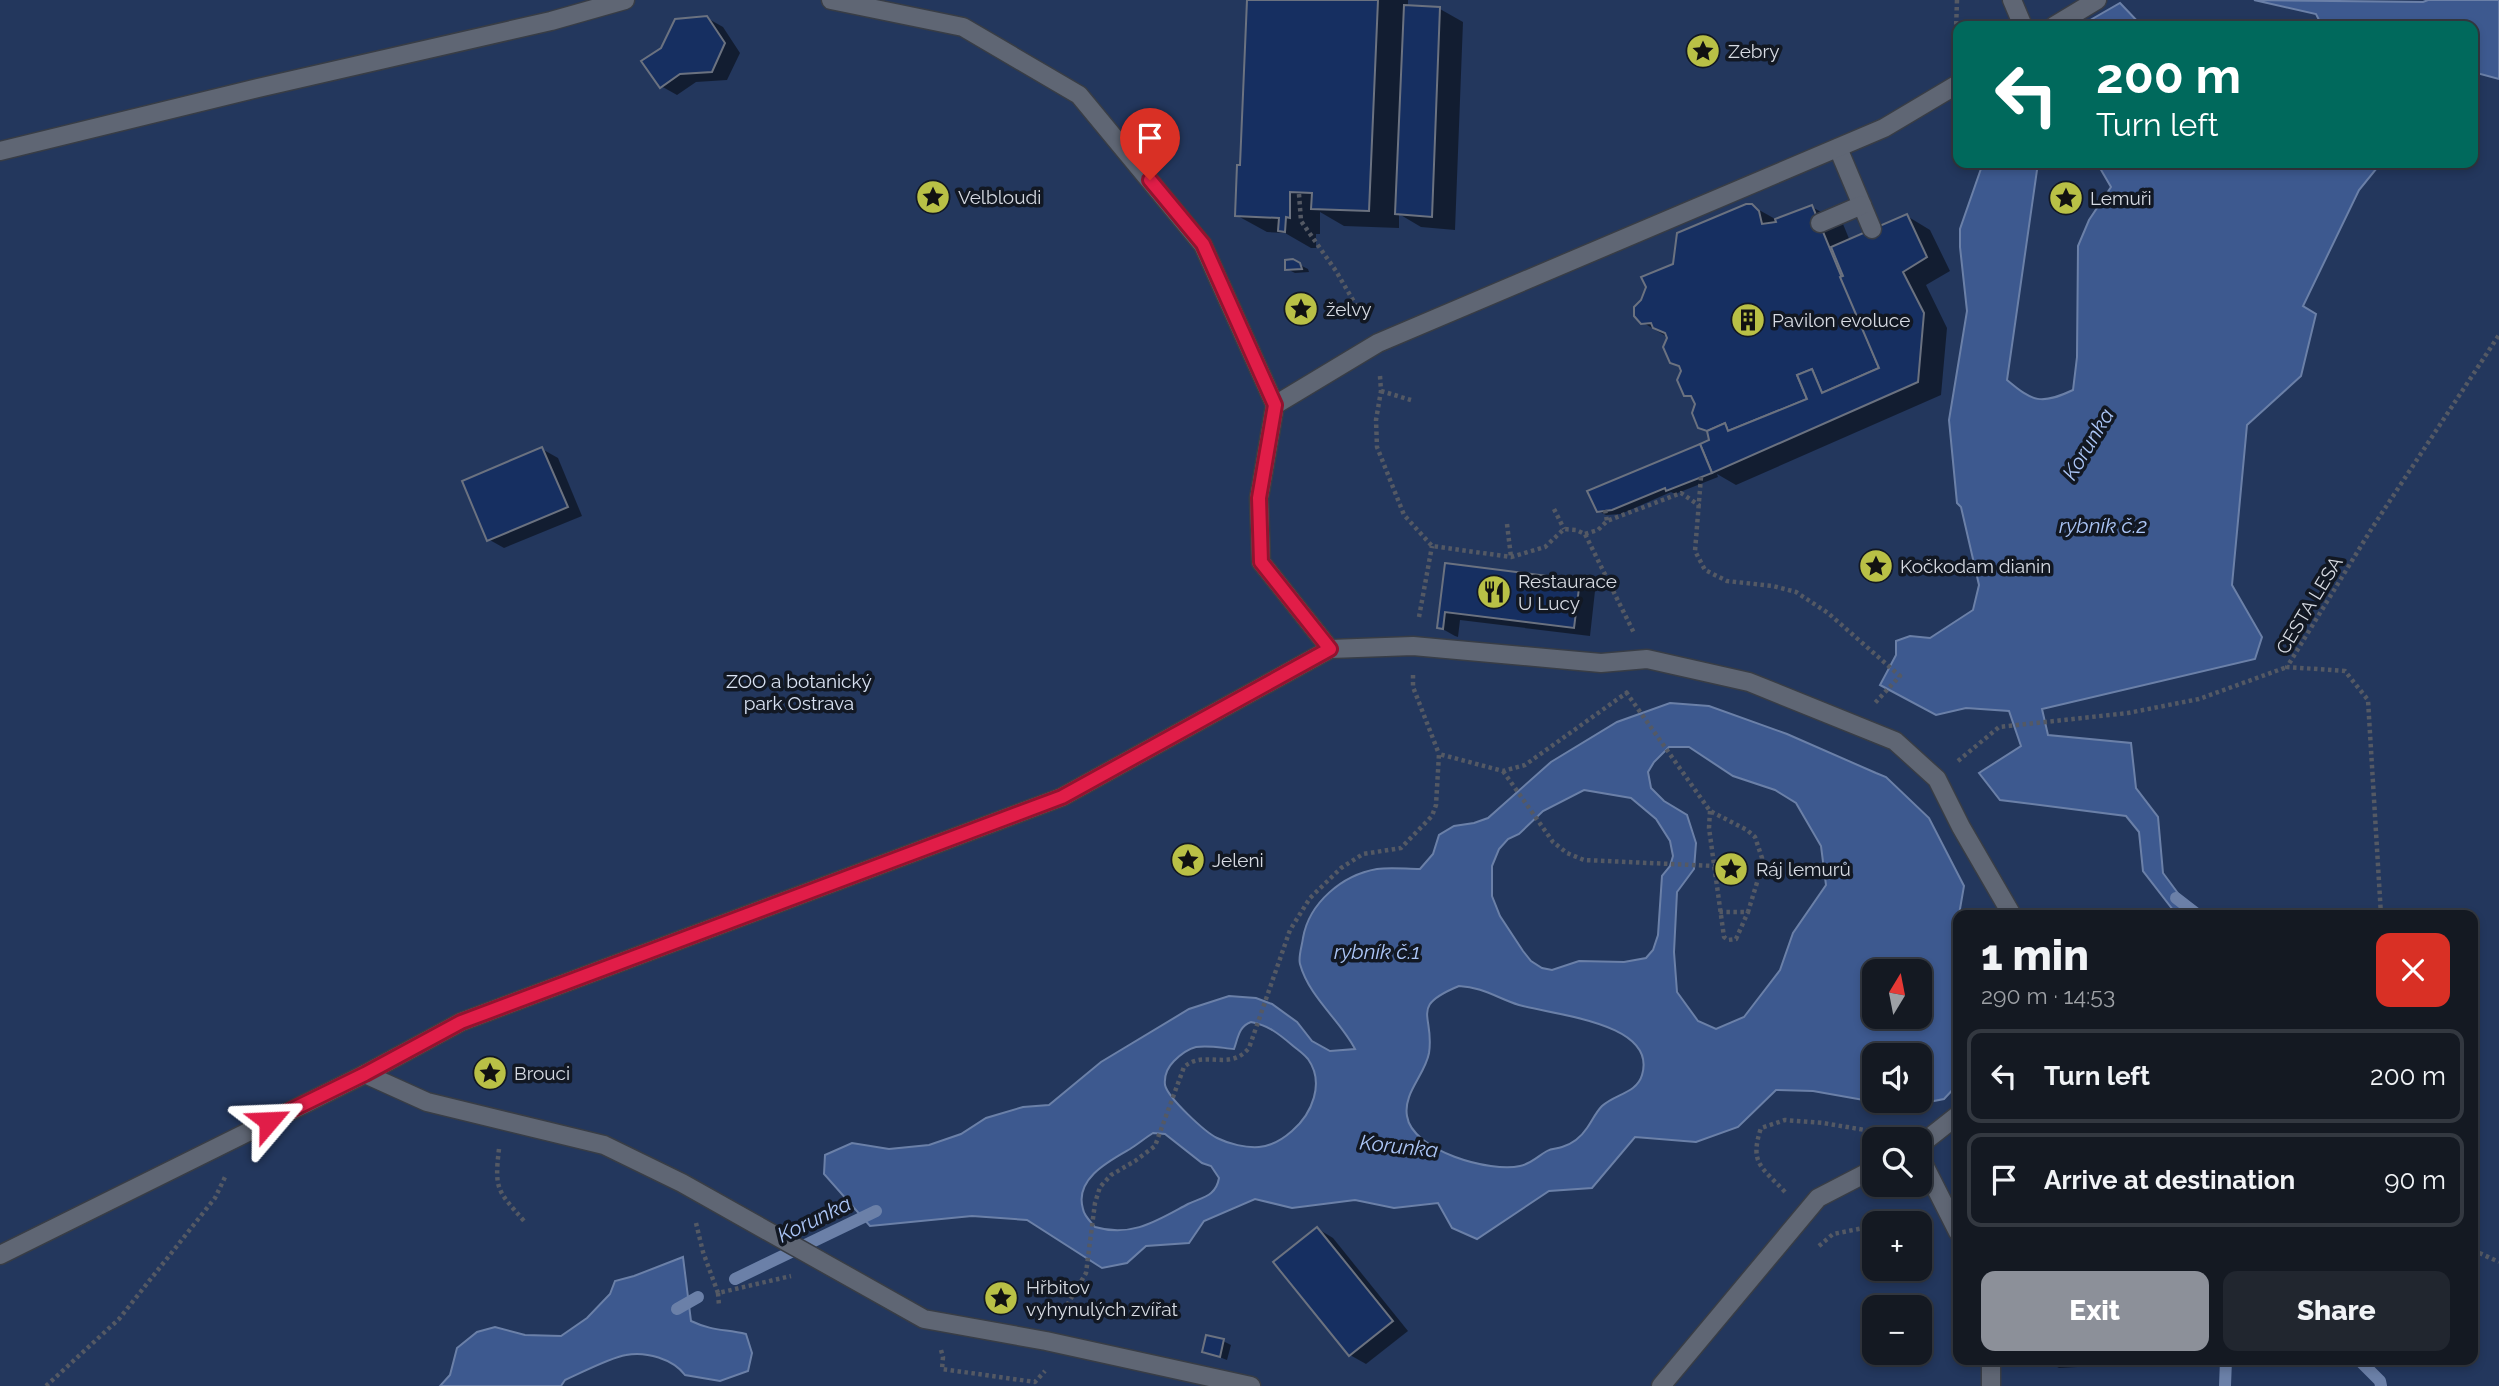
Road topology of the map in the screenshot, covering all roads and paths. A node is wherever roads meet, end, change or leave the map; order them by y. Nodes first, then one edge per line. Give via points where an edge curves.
1 (625, 0) edge
2 (831, 0) edge
3 (1957, 0) edge
4 (2012, 0) edge
5 (2097, 0) edge
6 (1956, 21) edge
7 (2022, 21) edge
8 (2062, 21) edge
9 (1953, 87) edge
10 (1838, 148) junction
11 (0, 150) edge
12 (1862, 205) junction
13 (1820, 223) dead end
14 (1872, 229) dead end
15 (2499, 335) edge
16 (1381, 391) dead end
17 (1411, 400) dead end
18 (1275, 405) junction
19 (1701, 477) dead end
20 (1700, 506) junction
21 (1554, 509) dead end
22 (1605, 510) dead end
23 (1607, 521) junction
24 (1507, 524) dead end
25 (1564, 529) junction
26 (1585, 534) junction
27 (1511, 557) junction
28 (1413, 646) junction
29 (1330, 649) junction
30 (1656, 661) junction
31 (2287, 667) junction
32 (1626, 692) junction
33 (1870, 708) dead end
34 (1439, 754) junction
35 (1952, 767) dead end
36 (1503, 771) junction
37 (1710, 811) junction
38 (1714, 866) junction
39 (2009, 910) edge
40 (2381, 910) edge
41 (1719, 912) junction
42 (1748, 912) junction
43 (365, 1074) junction
44 (1953, 1119) edge
45 (503, 1120) junction
46 (1862, 1130) edge
47 (245, 1133) junction
48 (1932, 1136) edge
49 (1862, 1175) edge
50 (1932, 1181) edge
51 (682, 1183) junction
52 (1805, 1213) junction
53 (524, 1221) dead end
54 (1953, 1222) edge
55 (2478, 1252) edge
56 (0, 1255) edge
57 (2499, 1262) edge
58 (803, 1282) dead end
59 (718, 1293) junction
60 (719, 1305) dead end
61 (1046, 1341) junction
62 (1991, 1365) edge
63 (46, 1386) edge
64 (1251, 1386) edge
65 (1661, 1386) edge
66 (1991, 1386) edge

1 - 11 lane
2 - 18 lane via 964,27 1079,95 1203,244
3 - 6 path
4 - 7 lane
5 - 8 lane
9 - 10 lane via 1884,128
10 - 12 lane
10 - 18 lane via 1378,343
12 - 13 lane
12 - 14 lane
15 - 31 path, CESTA LESA
16 - 17 path
18 - 29 lane via 1259,498 1261,562
19 - 20 path
20 - 23 path via 1681,493
20 - 33 path via 1695,551 1705,570 1727,582 1796,592 1828,612 1900,676
21 - 25 path
22 - 23 path
23 - 26 path
24 - 27 path
25 - 26 path
25 - 27 path via 1545,547
26 - 30 path
27 - 28 path via 1432,546
28 - 29 lane
28 - 30 lane via 1601,663
28 - 34 path via 1413,687
29 - 43 lane via 1062,797 461,1022
30 - 32 path via 1657,682
30 - 39 lane via 1749,682 1895,741 1937,779
31 - 35 path via 2200,699 2128,713 1998,727
31 - 40 path, CESTA LESA via 2344,671 2368,701
32 - 36 path via 1525,765
32 - 37 path
34 - 36 path
34 - 61 path via 1432,816 1401,848 1363,853 1341,867 1310,898 1290,930 1246,1052 1235,1060 1194,1060 1184,1067 1155,1146 1100,1187 1086,1273
36 - 38 path via 1553,842 1567,853 1584,860
37 - 38 path
37 - 42 path via 1747,830 1758,844 1761,864
38 - 41 path
41 - 42 path
41 - 42 path via 1724,937 1732,940 1739,936
43 - 45 lane via 427,1102
43 - 47 lane
44 - 48 lane
45 - 51 lane via 604,1145
45 - 53 path via 496,1175 499,1192
46 - 52 path via 1785,1120 1762,1128 1757,1162
47 - 56 lane
47 - 63 path via 215,1198 119,1318
49 - 52 lane via 1818,1198
50 - 54 lane
51 - 59 path
51 - 61 lane via 924,1319
52 - 65 lane
55 - 57 path
58 - 59 path via 791,1276
59 - 60 path
61 - 64 lane
62 - 66 lane

